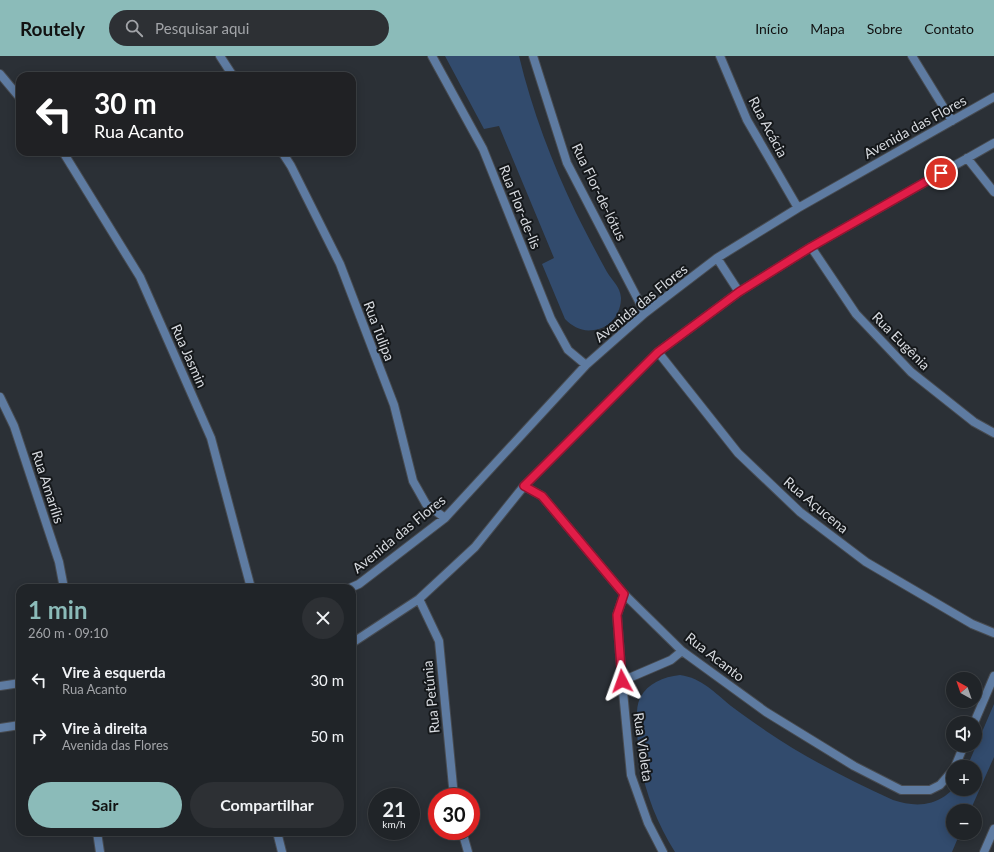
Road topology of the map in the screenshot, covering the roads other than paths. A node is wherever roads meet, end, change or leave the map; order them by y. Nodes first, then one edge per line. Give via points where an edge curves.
1 (220, 56) edge
2 (432, 56) edge
3 (533, 56) edge
4 (720, 56) edge
5 (912, 56) edge
6 (230, 72) edge
7 (0, 74) edge
8 (16, 93) edge
9 (994, 97) edge
10 (952, 121) junction
11 (994, 143) edge
12 (64, 156) edge
13 (285, 156) edge
14 (967, 158) junction
15 (994, 192) edge
16 (798, 208) junction
17 (811, 247) junction
18 (717, 258) junction
19 (739, 292) junction
20 (645, 313) junction
21 (658, 352) junction
22 (586, 365) junction
23 (0, 397) edge
24 (994, 433) edge
25 (524, 486) junction
26 (445, 518) junction
27 (63, 584) edge
28 (250, 584) edge
29 (356, 585) edge
30 (624, 594) junction
31 (419, 599) junction
32 (994, 633) edge
33 (356, 640) edge
34 (682, 651) junction
35 (994, 676) edge
36 (622, 681) junction
37 (16, 684) edge
38 (0, 686) edge
39 (977, 716) edge
40 (16, 726) edge
41 (0, 728) edge
42 (946, 778) edge
43 (453, 788) edge
44 (994, 829) edge
45 (98, 836) edge
46 (278, 836) edge
47 (465, 840) edge
48 (100, 852) edge
49 (282, 852) edge
50 (468, 852) edge
51 (663, 852) edge
52 (984, 852) edge

1 - 6 street
2 - 22 street, Rua Flor-de-lis via 483,149 551,319 568,350
3 - 20 street, Rua Flor-de-lótus via 566,163
4 - 16 street, Rua Acácia via 747,120
5 - 10 street
7 - 8 street
9 - 10 street, Avenida das Flores
10 - 16 street, Avenida das Flores
11 - 14 street
12 - 28 street, Rua Jasmin via 140,277 211,438
13 - 26 street, Rua Tulipa via 340,264 394,405 413,480 426,504
14 - 15 street
14 - 17 street
16 - 18 street, Avenida das Flores
17 - 19 street
17 - 24 street, Rua Eugênia via 856,314 911,372 974,422
18 - 19 street
18 - 20 street, Avenida das Flores
19 - 21 street
20 - 22 street, Avenida das Flores
21 - 25 street
21 - 32 street, Rua Açucena via 738,453 800,512 866,562 972,624
22 - 26 street, Avenida das Flores
23 - 27 street, Rua Amarílis via 14,426 59,562
25 - 30 street, Rua Acanto via 542,496
25 - 31 street via 474,547
26 - 29 street, Avenida das Flores
30 - 34 street, Rua Acanto
30 - 36 street, Rua Violeta via 617,615
31 - 33 street
31 - 43 street, Rua Petúnia via 439,641
34 - 36 street via 671,660
34 - 42 street, Rua Acanto via 766,712 854,766 900,790 930,790
35 - 39 street
36 - 51 street, Rua Violeta via 631,775 648,823
37 - 38 street
40 - 41 street
44 - 52 street
45 - 48 street
46 - 49 street
47 - 50 street

